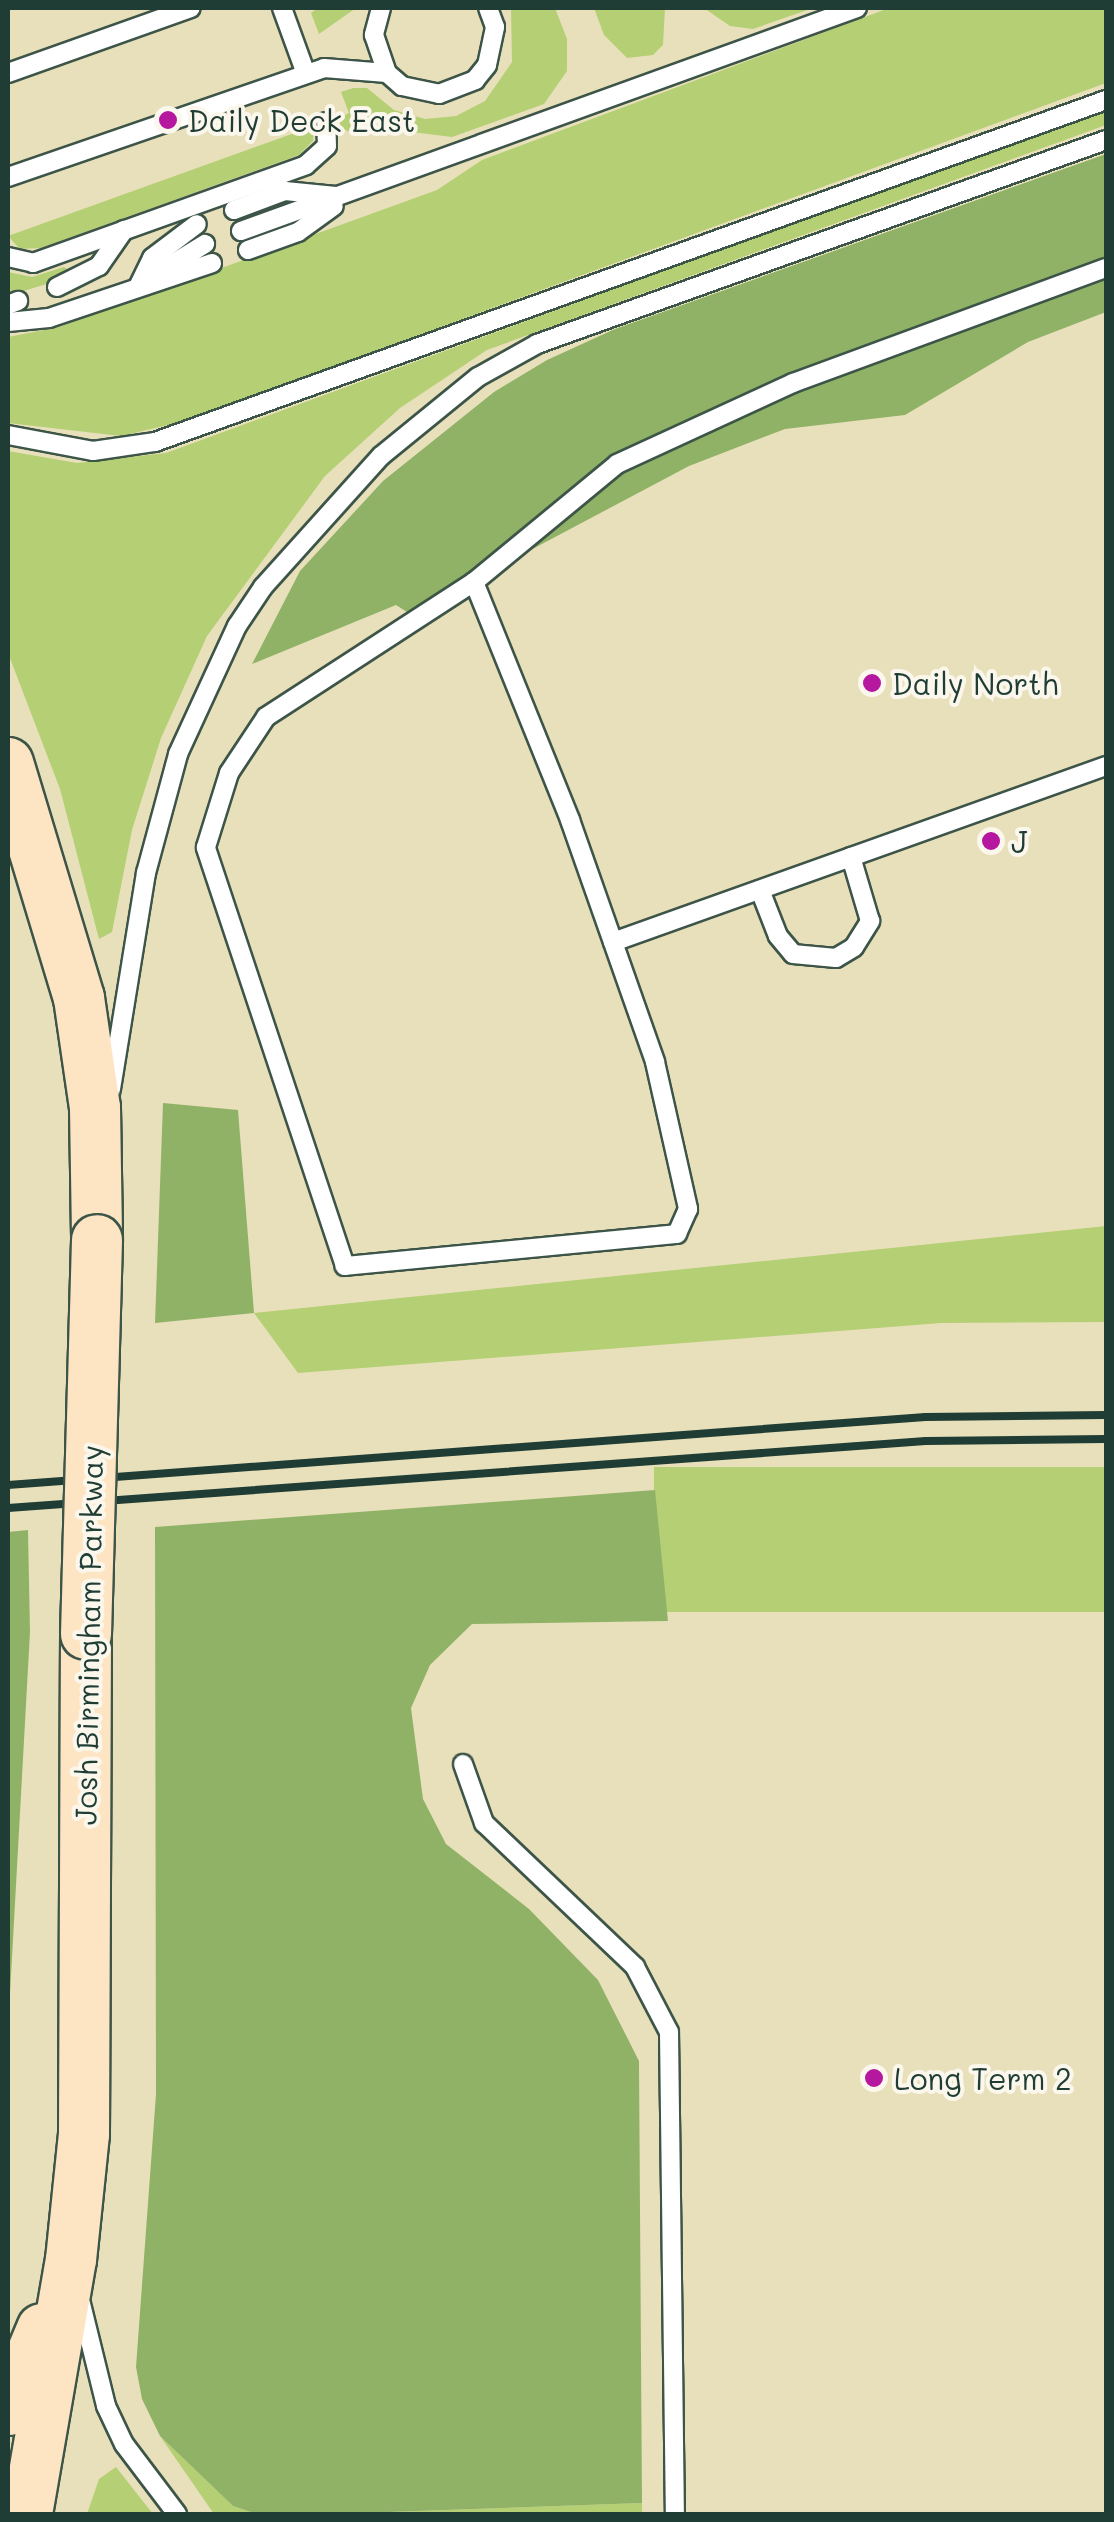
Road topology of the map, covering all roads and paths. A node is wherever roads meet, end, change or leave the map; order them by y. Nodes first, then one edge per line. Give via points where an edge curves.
1 (191, 8) edge
2 (282, 8) edge
3 (381, 8) edge
4 (488, 8) edge
5 (856, 8) edge
6 (8, 73) edge
7 (388, 73) junction
8 (306, 74) junction
9 (1106, 100) edge
10 (326, 122) dead end
11 (1106, 140) edge
12 (8, 177) edge
13 (347, 196) junction
14 (234, 210) dead end
15 (197, 224) dead end
16 (124, 230) junction
17 (240, 231) dead end
18 (204, 244) dead end
19 (248, 250) dead end
20 (8, 257) edge
21 (212, 263) dead end
22 (1106, 268) edge
23 (139, 285) junction
24 (56, 287) dead end
25 (8, 322) edge
26 (8, 436) edge
27 (474, 582) junction
28 (8, 763) edge
29 (1106, 766) edge
30 (851, 856) junction
31 (760, 890) junction
32 (613, 942) junction
33 (98, 1183) junction
34 (462, 1764) dead end
35 (71, 2260) junction
36 (8, 2410) edge
37 (27, 2514) edge
38 (177, 2514) edge
39 (675, 2514) edge

1 - 6 lane
2 - 8 lane
3 - 7 lane via 374,35
4 - 7 lane via 494,47 474,80 439,94 402,86
5 - 13 lane
7 - 8 lane via 335,66
8 - 12 lane
9 - 26 lane via 156,442 93,451
10 - 16 lane via 326,146 306,166
11 - 33 lane via 538,344 478,377 329,506 237,626 178,754 146,873
13 - 14 lane via 285,191
13 - 17 lane
13 - 19 lane via 298,232
15 - 23 lane via 152,258
16 - 20 lane via 34,263
16 - 24 lane via 99,266
18 - 23 lane
21 - 23 lane
22 - 27 lane via 793,383 659,441 560,505
23 - 25 lane via 49,318
27 - 32 lane
27 - 32 lane via 266,717 229,772 206,847 345,1266 676,1234 688,1209 683,1170
28 - 33 main road, Josh Birmingham Parkway via 79,998
29 - 30 lane
30 - 31 lane
30 - 31 lane via 870,921 854,947 836,958 793,954 778,936
31 - 32 lane
33 - 35 main road, Josh Birmingham Parkway, bridge via 86,1634 84,2134
34 - 39 lane via 484,1823 636,1967 670,2032
35 - 36 main road
35 - 37 main road, Josh Birmingham Parkway
35 - 38 lane via 106,2406 124,2444

